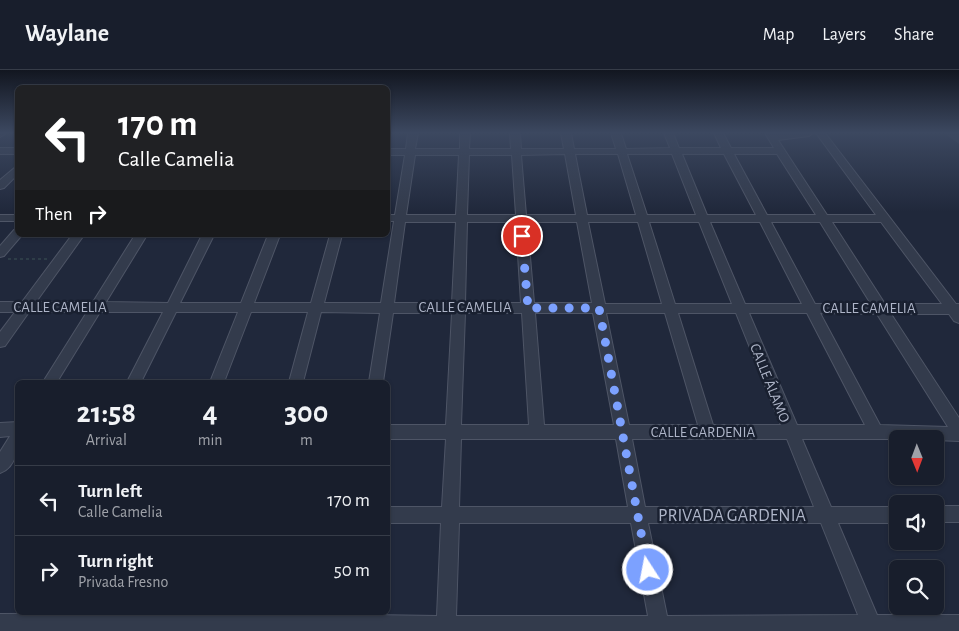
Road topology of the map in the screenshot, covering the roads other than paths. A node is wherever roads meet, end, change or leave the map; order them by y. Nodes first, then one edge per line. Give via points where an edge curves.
1 (410, 159) edge
2 (464, 159) edge
3 (517, 159) edge
4 (570, 159) edge
5 (624, 159) edge
6 (678, 159) edge
7 (731, 159) edge
8 (785, 159) edge
9 (839, 159) edge
10 (15, 171) edge
11 (0, 186) edge
12 (0, 218) edge
13 (15, 218) edge
14 (390, 218) edge
15 (400, 218) junction
16 (461, 218) junction
17 (521, 218) junction
18 (643, 218) junction
19 (581, 219) junction
20 (703, 219) junction
21 (762, 219) junction
22 (825, 219) junction
23 (884, 219) junction
24 (15, 236) edge
25 (77, 237) edge
26 (140, 237) edge
27 (207, 237) edge
28 (273, 237) edge
29 (335, 237) edge
30 (0, 254) edge
31 (317, 306) junction
32 (96, 307) junction
33 (172, 307) junction
34 (246, 307) junction
35 (387, 307) junction
36 (458, 307) junction
37 (0, 308) edge
38 (25, 308) junction
39 (528, 308) junction
40 (599, 308) junction
41 (670, 308) junction
42 (740, 308) junction
43 (809, 308) junction
44 (880, 308) junction
45 (957, 312) edge
46 (0, 342) edge
47 (51, 380) edge
48 (135, 380) edge
49 (218, 380) edge
50 (297, 380) edge
51 (376, 380) edge
52 (0, 430) edge
53 (15, 430) edge
54 (390, 432) edge
55 (452, 432) junction
56 (537, 432) junction
57 (622, 432) junction
58 (791, 432) junction
59 (876, 432) junction
60 (959, 432) edge
61 (708, 433) junction
62 (15, 442) edge
63 (0, 466) edge
64 (944, 514) edge
65 (959, 514) edge
66 (390, 515) edge
67 (637, 515) junction
68 (889, 515) edge
69 (450, 516) junction
70 (826, 516) junction
71 (129, 618) edge
72 (234, 622) edge
73 (11, 623) edge
74 (959, 625) edge
75 (446, 628) edge
76 (659, 628) edge
77 (873, 628) edge

1 - 15 street
2 - 16 street
3 - 17 street
4 - 19 street
5 - 18 street
6 - 20 street, CALLE ÁLAMO
7 - 21 street
8 - 22 street
9 - 23 street
10 - 11 street
12 - 13 street
14 - 15 street
15 - 16 street
15 - 35 street
16 - 17 street
16 - 36 street
17 - 19 street
17 - 39 street
18 - 19 street
18 - 20 street
18 - 41 street
19 - 40 street
20 - 21 street
20 - 42 street, CALLE ÁLAMO
21 - 22 street
21 - 43 street
22 - 23 street
22 - 44 street
23 - 45 street
24 - 30 street
25 - 38 street
26 - 32 street
27 - 33 street
28 - 34 street
29 - 31 street
31 - 34 street, CALLE CAMELIA
31 - 35 street, CALLE CAMELIA
31 - 50 street
32 - 33 street, CALLE CAMELIA
32 - 38 street, CALLE CAMELIA
32 - 47 street
33 - 34 street, CALLE CAMELIA
33 - 48 street
34 - 49 street
35 - 36 street, CALLE CAMELIA
35 - 51 street
36 - 39 street, CALLE CAMELIA
36 - 55 street
37 - 38 street, CALLE CAMELIA
38 - 46 street
39 - 40 street, CALLE CAMELIA
39 - 56 street
40 - 41 street, CALLE CAMELIA
40 - 57 street
41 - 42 street, CALLE CAMELIA
41 - 61 street
42 - 43 street, CALLE CAMELIA
42 - 58 street, CALLE ÁLAMO
43 - 44 street, CALLE CAMELIA
43 - 59 street
44 - 45 street, CALLE CAMELIA
44 - 60 street
52 - 53 street
54 - 55 street, CALLE GARDENIA
55 - 56 street, CALLE GARDENIA
55 - 69 street
56 - 57 street, CALLE GARDENIA
57 - 61 street, CALLE GARDENIA
57 - 67 street
58 - 59 street, CALLE GARDENIA
58 - 61 street, CALLE GARDENIA
58 - 70 street, CALLE ÁLAMO
59 - 60 street, CALLE GARDENIA
62 - 63 street
64 - 65 street
66 - 69 street, PRIVADA GARDENIA
67 - 69 street, PRIVADA GARDENIA
67 - 70 street, PRIVADA GARDENIA
67 - 76 street
68 - 70 street, PRIVADA GARDENIA
69 - 75 street
70 - 77 street, CALLE ÁLAMO
71 - 72 street
71 - 73 street
72 - 75 street
74 - 77 street
75 - 76 street
76 - 77 street

